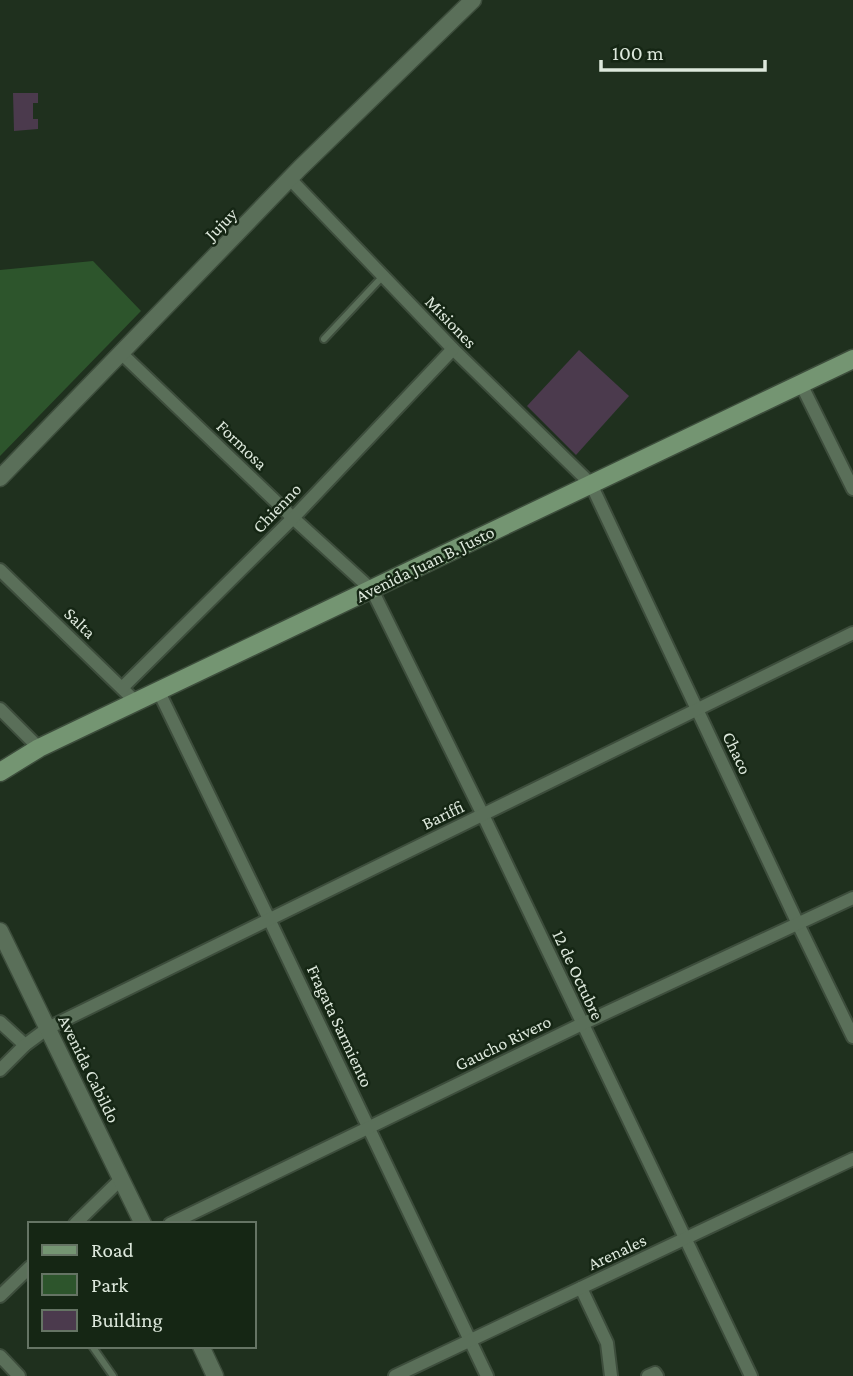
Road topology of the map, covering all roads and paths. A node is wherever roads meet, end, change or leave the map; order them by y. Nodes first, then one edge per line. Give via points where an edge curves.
1 (473, 0) edge
2 (291, 180) junction
3 (383, 276) junction
4 (324, 339) dead end
5 (453, 349) junction
6 (121, 353) junction
7 (853, 359) edge
8 (801, 384) junction
9 (0, 478) edge
10 (591, 484) junction
11 (853, 489) edge
12 (293, 518) junction
13 (0, 570) edge
14 (372, 590) junction
15 (853, 633) edge
16 (122, 688) junction
17 (159, 692) junction
18 (136, 702) junction
19 (0, 709) edge
20 (697, 710) junction
21 (39, 748) junction
22 (0, 772) edge
23 (483, 815) junction
24 (853, 898) edge
25 (270, 919) junction
26 (798, 924) junction
27 (0, 931) edge
28 (849, 1018) edge
29 (0, 1022) edge
30 (582, 1024) junction
31 (48, 1028) junction
32 (853, 1037) edge
33 (25, 1045) junction
34 (0, 1070) edge
35 (369, 1129) junction
36 (853, 1159) edge
37 (121, 1179) junction
38 (77, 1222) edge
39 (141, 1222) edge
40 (174, 1222) edge
41 (685, 1240) junction
42 (28, 1269) edge
43 (581, 1288) junction
44 (0, 1296) edge
45 (470, 1340) junction
46 (93, 1348) edge
47 (202, 1348) edge
48 (0, 1356) edge
49 (19, 1376) edge
50 (113, 1376) edge
51 (215, 1376) edge
52 (395, 1376) edge
53 (487, 1376) edge
54 (611, 1376) edge
55 (648, 1376) edge
56 (657, 1376) edge
57 (751, 1376) edge

1 - 2 street, Jujuy
2 - 3 street, Misiones
2 - 6 street, Jujuy
3 - 4 lane
3 - 5 street, Misiones
5 - 10 street, Misiones
5 - 12 street, Chienno
6 - 9 street, Jujuy
6 - 12 street, Formosa
7 - 8 main road, Avenida Juan B. Justo
8 - 10 main road, Avenida Juan B. Justo
8 - 11 street
10 - 14 main road, Avenida Juan B. Justo
10 - 20 street, Chaco
12 - 14 street, Formosa
12 - 16 street, Chienno
13 - 16 street, Salta
14 - 17 main road, Avenida Juan B. Justo
14 - 23 street, 12 de Octubre
15 - 20 street, Bariffi
16 - 18 street, Salta
17 - 18 main road, Avenida Juan B. Justo
17 - 25 street, Fragata Sarmiento
18 - 21 main road, Avenida Juan B. Justo
19 - 21 street
20 - 23 street, Bariffi
20 - 26 street, Chaco
21 - 22 main road, Avenida Juan B. Justo
23 - 25 street, Bariffi
23 - 30 street, 12 de Octubre
24 - 26 street, Gaucho Rivero
25 - 31 street, Bariffi
25 - 35 street, Fragata Sarmiento
26 - 28 street, Chaco
26 - 30 street, Gaucho Rivero
27 - 31 street, Avenida Cabildo
28 - 32 street, Chaco
29 - 33 street
30 - 35 street, Gaucho Rivero
30 - 41 street, 12 de Octubre
31 - 33 street, Bariffi
31 - 37 street, Avenida Cabildo
33 - 34 street, Bariffi
35 - 40 street, Gaucho Rivero
35 - 45 street, Fragata Sarmiento
36 - 41 street, Arenales
37 - 38 street
37 - 39 street, Avenida Cabildo
41 - 43 street, Arenales
41 - 57 street, 12 de Octubre
42 - 44 street
43 - 45 street, Arenales
43 - 54 street via 607,1343
45 - 52 street, Arenales
45 - 53 street, Fragata Sarmiento
46 - 50 lane
47 - 51 street
48 - 49 street
55 - 56 street

